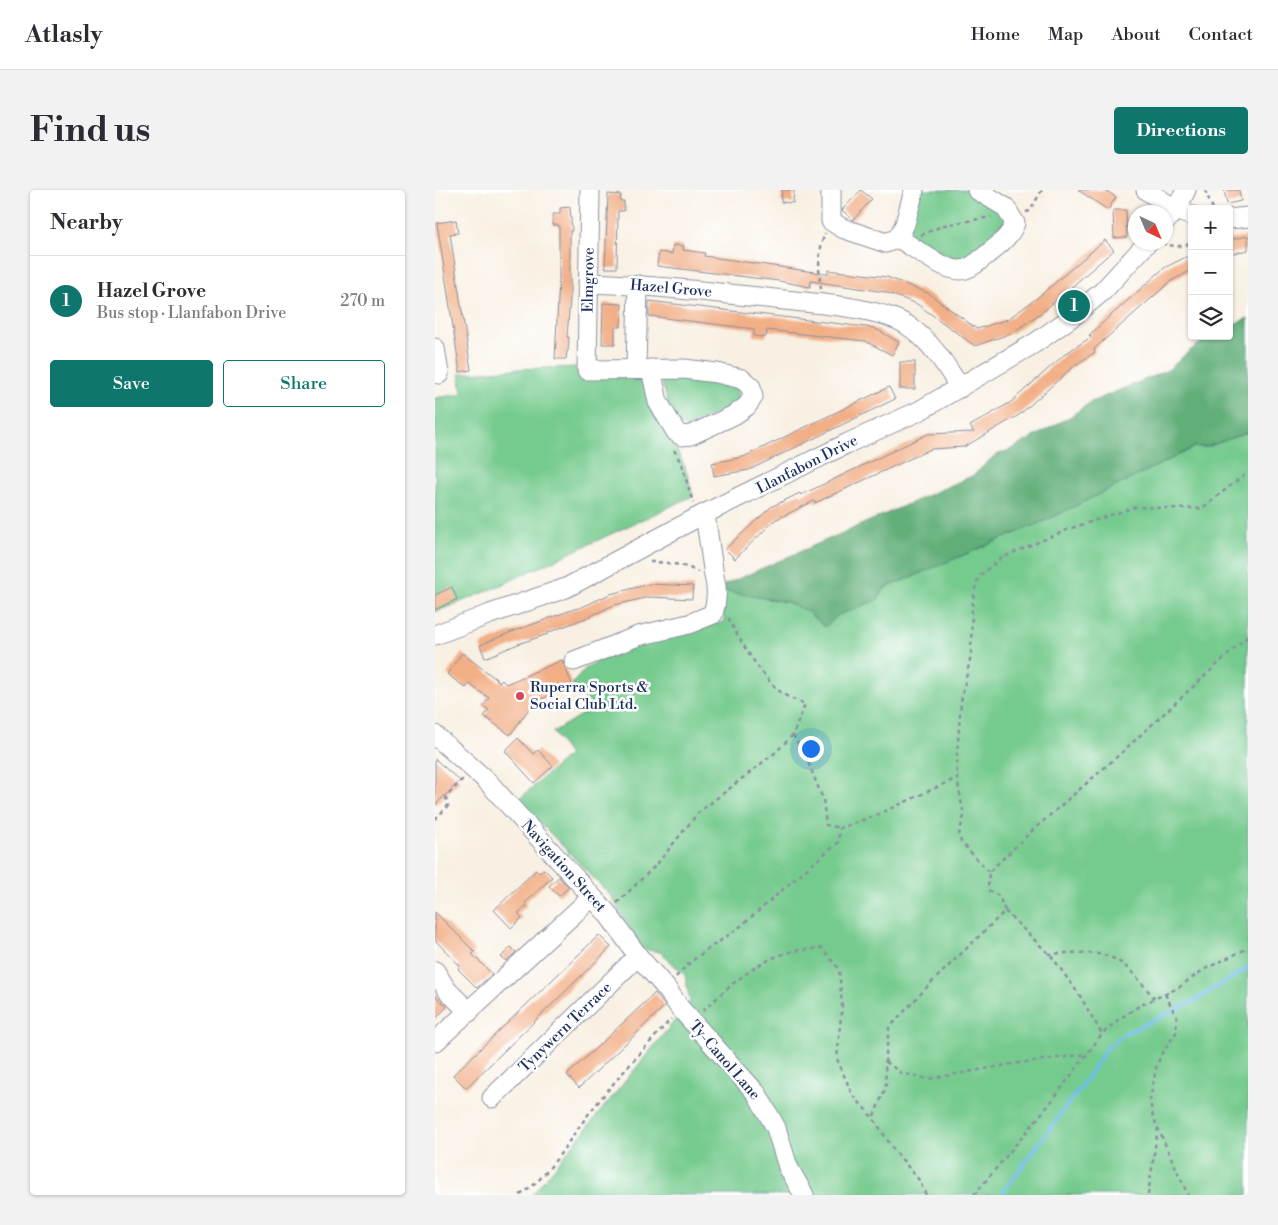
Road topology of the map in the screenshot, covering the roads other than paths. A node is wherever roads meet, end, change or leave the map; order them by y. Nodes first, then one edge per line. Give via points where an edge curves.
1 (590, 190) edge
2 (914, 190) edge
3 (977, 190) edge
4 (1146, 190) edge
5 (1186, 190) edge
6 (830, 204) edge
7 (1178, 216) edge
8 (1248, 217) edge
9 (1233, 219) edge
10 (902, 240) junction
11 (1141, 250) edge
12 (588, 283) junction
13 (638, 285) junction
14 (435, 348) edge
15 (643, 369) junction
16 (439, 374) dead end
17 (960, 388) junction
18 (705, 514) junction
19 (435, 635) edge
20 (574, 661) dead end
21 (435, 735) edge
22 (592, 897) junction
23 (638, 956) junction
24 (435, 971) edge
25 (469, 1012) junction
26 (686, 1015) joint
27 (435, 1042) edge
28 (492, 1098) dead end
29 (804, 1195) edge

1 - 12 street, Elmgrove
2 - 10 street
3 - 10 street via 1005,207 1015,223 1012,232 971,267 961,270 934,261
4 - 7 street
5 - 7 street
6 - 10 street via 842,228 886,243
8 - 9 street
11 - 17 street, Llanfabon Drive via 1103,291 1072,317
12 - 13 street, Hazel Grove
12 - 15 street, Elmgrove via 587,370
13 - 15 street
13 - 17 street, Hazel Grove via 823,304 888,317 906,324 931,347
14 - 16 street
15 - 15 street via 658,402 676,432 682,436 734,415 753,397 751,387 742,379 684,369
17 - 18 street, Llanfabon Drive
18 - 19 street, Llanfabon Drive via 566,588
18 - 20 street via 716,593 713,614 689,624 638,636
21 - 22 street, Navigation Street via 487,781
22 - 23 street, Navigation Street
22 - 25 street
23 - 26 street, Navigation Street
23 - 28 street, Tynywern Terrace
24 - 25 street via 447,990
25 - 27 street
26 - 29 street, Ty-Canol Lane via 757,1094 775,1128 788,1167

